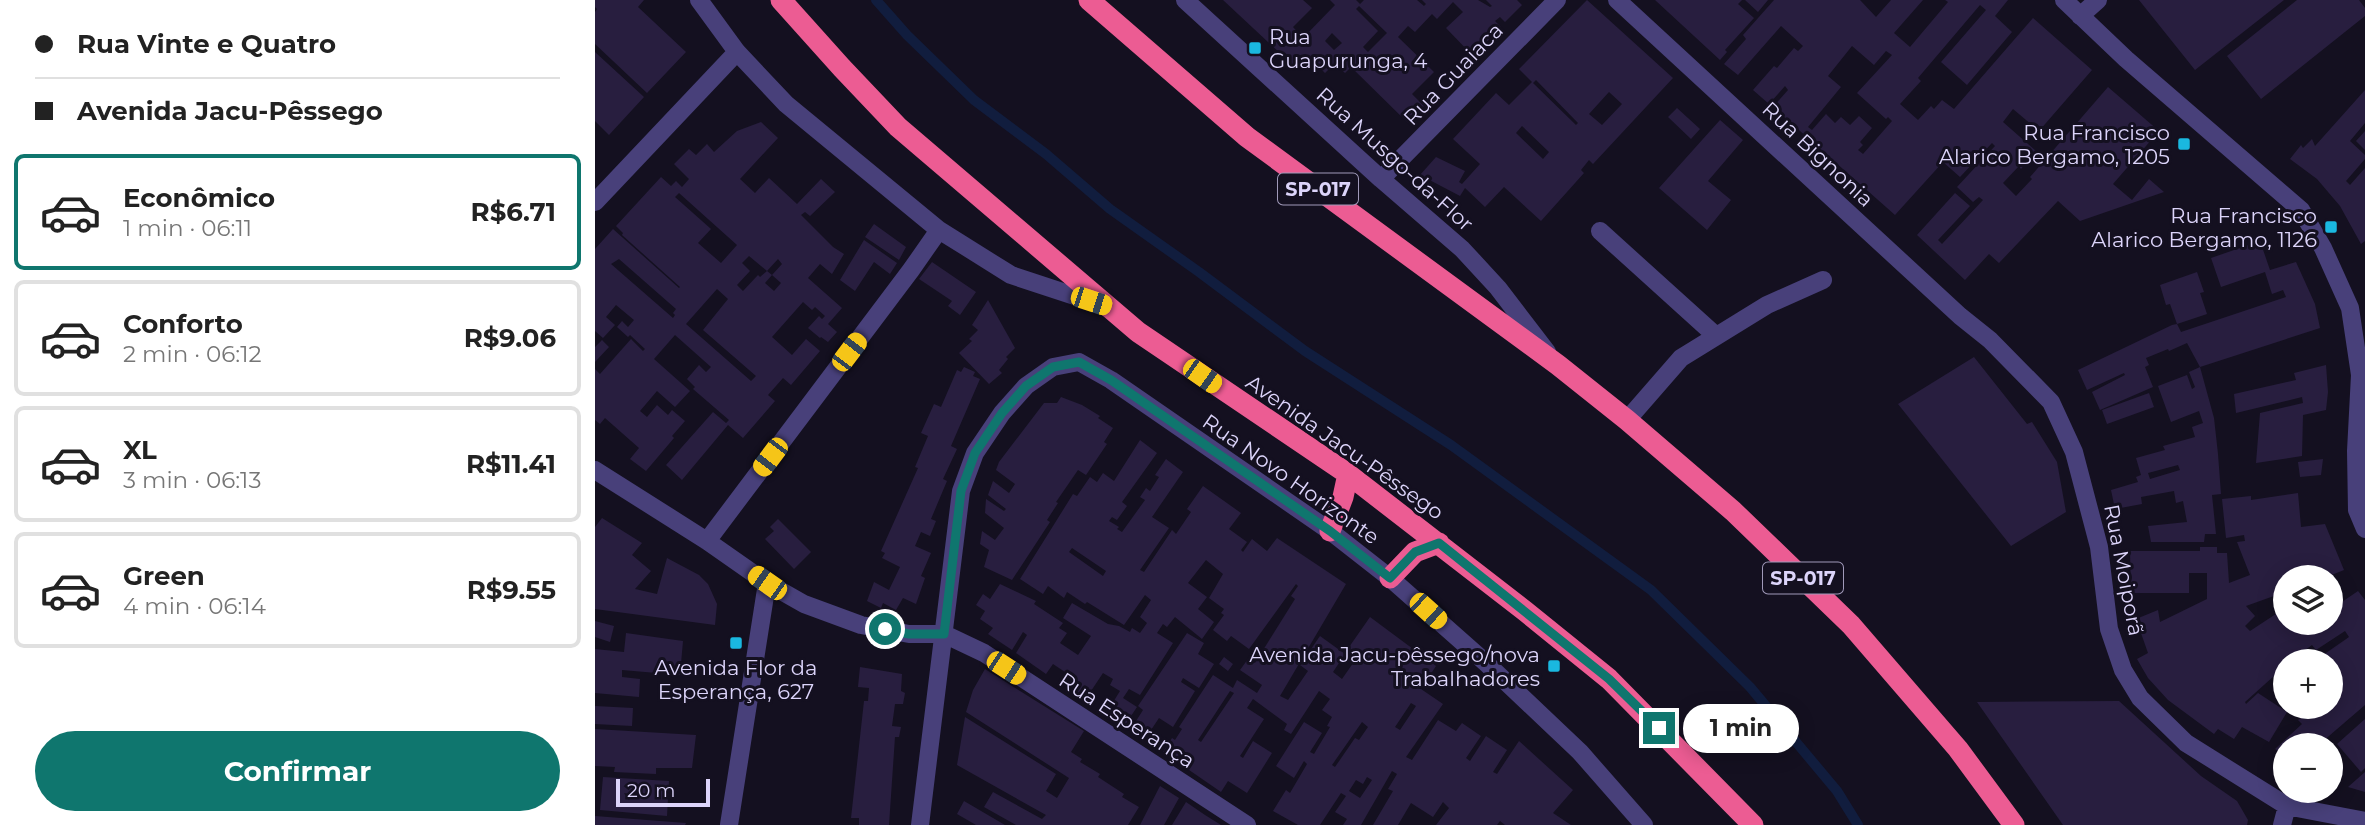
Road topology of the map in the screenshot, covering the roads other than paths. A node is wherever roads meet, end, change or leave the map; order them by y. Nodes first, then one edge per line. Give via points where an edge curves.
1 (699, 0) edge
2 (781, 0) edge
3 (1089, 0) edge
4 (1185, 0) edge
5 (1557, 0) edge
6 (1616, 0) edge
7 (2064, 0) edge
8 (2098, 0) edge
9 (2080, 16) junction
10 (737, 52) junction
11 (1381, 179) junction
12 (595, 202) edge
13 (939, 230) junction
14 (1600, 231) dead end
15 (1823, 280) dead end
16 (1109, 307) junction
17 (1715, 335) junction
18 (1990, 340) joint
19 (1558, 365) junction
20 (2362, 401) edge
21 (1627, 420) junction
22 (595, 470) edge
23 (1348, 474) junction
24 (2365, 529) edge
25 (1330, 531) junction
26 (707, 541) junction
27 (1439, 543) junction
28 (1390, 578) junction
29 (767, 583) junction
30 (944, 634) junction
31 (2287, 806) junction
32 (2365, 821) edge
33 (1641, 824) edge
34 (729, 825) edge
35 (920, 825) edge
36 (1247, 825) edge
37 (1753, 825) edge
38 (2014, 825) edge
39 (2282, 825) edge

1 - 10 street
2 - 16 highway, Avenida Jacu-Pêssego via 898,127
3 - 19 highway, SP-017 via 1247,137
4 - 11 street, Rua Musgo-da-Flor
5 - 11 street, Rua Guaiaca
6 - 18 street, Rua Bignonia
7 - 9 street
8 - 9 street
9 - 20 street via 2301,210 2350,308
10 - 12 street
10 - 13 street via 786,104
11 - 19 street, Rua Musgo-da-Flor via 1462,249
13 - 16 street via 1011,275
13 - 26 street
14 - 17 street
15 - 17 street via 1767,304
16 - 23 highway, Avenida Jacu-Pêssego via 1138,332
17 - 21 street via 1681,358
18 - 31 street, Rua Moiporã via 2051,402 2074,452 2099,547 2109,629 2123,670 2140,698 2186,743
19 - 21 highway, SP-017
20 - 24 street via 2357,510
21 - 38 highway, SP-017 via 1733,510 1851,625 1958,749
22 - 26 street
23 - 25 highway
23 - 27 highway, Avenida Jacu-Pêssego
25 - 28 street, Rua Novo Horizonte
25 - 30 street, Rua Novo Horizonte via 1111,380 1079,362 1053,367 1026,386 975,453 961,491
26 - 29 street
27 - 28 highway via 1415,552
27 - 37 highway, Avenida Jacu-Pêssego via 1609,679
28 - 33 street, Rua Novo Horizonte via 1580,752
29 - 30 street via 804,604 861,625 909,634
29 - 34 street
30 - 35 street
30 - 36 street, Rua Esperança via 984,653
31 - 32 street, Rua Moiporã
31 - 39 street

